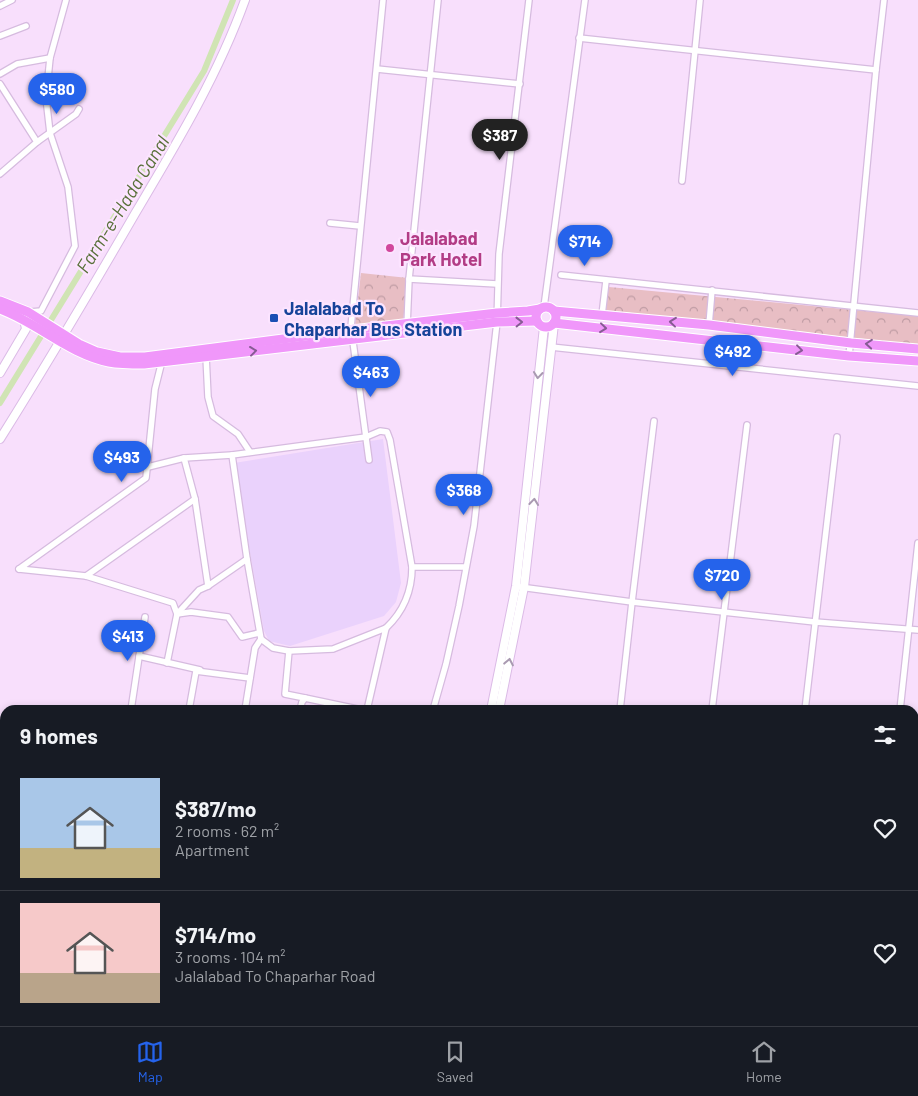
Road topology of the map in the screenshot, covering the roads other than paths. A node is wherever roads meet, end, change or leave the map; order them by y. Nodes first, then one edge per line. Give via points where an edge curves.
1 (12, 0) edge
2 (66, 0) edge
3 (245, 0) edge
4 (383, 0) edge
5 (438, 0) edge
6 (529, 0) edge
7 (584, 0) edge
8 (700, 0) edge
9 (884, 0) edge
10 (0, 6) edge
11 (26, 26) dead end
12 (0, 36) edge
13 (579, 38) junction
14 (694, 51) junction
15 (50, 58) junction
16 (378, 69) junction
17 (876, 70) junction
18 (0, 74) edge
19 (430, 75) junction
20 (0, 84) edge
21 (520, 84) junction
22 (79, 109) dead end
23 (50, 134) junction
24 (38, 142) junction
25 (0, 174) edge
26 (682, 181) dead end
27 (330, 222) dead end
28 (360, 226) junction
29 (561, 275) dead end
30 (409, 279) junction
31 (606, 280) junction
32 (497, 284) junction
33 (712, 290) junction
34 (0, 301) edge
35 (854, 306) junction
36 (542, 308) junction
37 (0, 309) edge
38 (15, 311) junction
39 (554, 311) junction
40 (918, 313) edge
41 (602, 315) junction
42 (29, 318) junction
43 (497, 318) junction
44 (407, 323) junction
45 (554, 323) junction
46 (540, 324) junction
47 (709, 325) junction
48 (408, 333) junction
49 (352, 334) junction
50 (59, 335) junction
51 (851, 343) junction
52 (551, 347) junction
53 (918, 348) edge
54 (206, 356) junction
55 (849, 356) junction
56 (162, 361) junction
57 (918, 361) edge
58 (0, 374) edge
59 (918, 386) edge
60 (654, 421) dead end
61 (747, 425) dead end
62 (366, 437) junction
63 (837, 437) dead end
64 (0, 439) edge
65 (250, 452) junction
66 (232, 455) junction
67 (184, 458) junction
68 (368, 460) dead end
69 (148, 467) junction
70 (195, 499) junction
71 (918, 543) edge
72 (247, 559) junction
73 (412, 567) junction
74 (465, 567) junction
75 (86, 576) junction
76 (208, 586) junction
77 (520, 587) junction
78 (632, 602) junction
79 (724, 612) junction
80 (177, 614) junction
81 (146, 617) dead end
82 (815, 622) junction
83 (386, 628) junction
84 (909, 628) junction
85 (918, 630) edge
86 (260, 636) junction
87 (289, 651) junction
88 (139, 656) junction
89 (167, 663) junction
90 (200, 670) junction
91 (250, 678) junction
92 (305, 698) junction
93 (132, 705) edge
94 (190, 705) edge
95 (247, 705) edge
96 (301, 705) edge
97 (338, 705) edge
98 (368, 705) edge
99 (434, 705) edge
100 (492, 705) edge
101 (500, 705) edge
102 (621, 705) edge
103 (713, 705) edge
104 (806, 705) edge
105 (901, 705) edge

1 - 10 street
2 - 15 street
3 - 50 street via 224,53 190,121
4 - 16 street
5 - 19 street
6 - 21 street
7 - 13 street
8 - 14 street
9 - 17 street
11 - 12 street
13 - 14 street
13 - 36 street
14 - 17 street
14 - 26 street
15 - 18 street via 17,64
15 - 23 street via 46,98
16 - 19 street
16 - 28 street
17 - 35 street
19 - 21 street
19 - 30 street
20 - 24 street
21 - 32 street
22 - 23 street
23 - 24 street
23 - 42 street via 68,187 75,246 41,310
24 - 25 street
27 - 28 street
28 - 49 street
29 - 31 street
30 - 32 street
30 - 44 street
31 - 33 street
31 - 41 street
32 - 43 street
33 - 35 street
33 - 47 street
34 - 38 main road
35 - 40 street
35 - 51 street
36 - 39 main road
36 - 43 main road
36 - 46 main road via 536,317
37 - 38 main road
38 - 42 main road
39 - 41 main road
39 - 45 main road
47 -> 41 main road
42 - 50 main road
42 - 58 street
43 - 44 main road
43 -> 46 main road
43 - 48 main road
43 - 74 street via 474,526
44 - 48 street
44 - 49 main road
45 - 46 main road via 548,327
45 - 52 street
45 -> 55 main road
46 -> 77 street
47 - 51 main road
48 - 49 main road
49 - 50 main road via 145,357 120,357 97,352
54 -> 49 main road
49 - 62 street
50 - 56 main road via 76,350 108,362
50 - 64 street
53 -> 51 main road
51 - 55 street
52 - 59 street
77 -> 52 street
54 - 56 main road
54 - 65 street via 208,397 213,416 238,434
55 - 57 main road
56 - 69 street via 155,389
60 - 78 street
61 - 79 street
62 - 65 street
62 - 68 street
62 - 73 street via 380,431 387,432 389,436
63 - 82 street
65 - 66 street
66 - 67 street
66 - 72 street
67 - 69 street
67 - 70 street
69 - 75 street via 146,478 19,569
70 - 75 street
70 - 76 street
71 - 84 street
72 - 76 street
72 - 86 street
73 - 74 street
73 - 83 street via 407,599
74 - 99 street via 459,606
75 - 80 street via 173,603
76 - 80 street via 199,590
77 - 78 street
77 - 100 street
101 -> 77 street
78 - 79 street
78 - 102 street
79 - 82 street
79 - 103 street
80 - 86 street via 191,612 228,617 242,637
80 - 89 street
81 - 88 street
82 - 84 street
82 - 104 street
83 - 87 street via 333,649
83 - 98 street
84 - 85 street
84 - 105 street
86 - 87 street via 273,648
86 - 91 street
87 - 92 street via 285,694
88 - 89 street
88 - 93 street
89 - 90 street
90 - 91 street
90 - 94 street via 195,673
91 - 95 street
92 - 96 street
92 - 97 street

